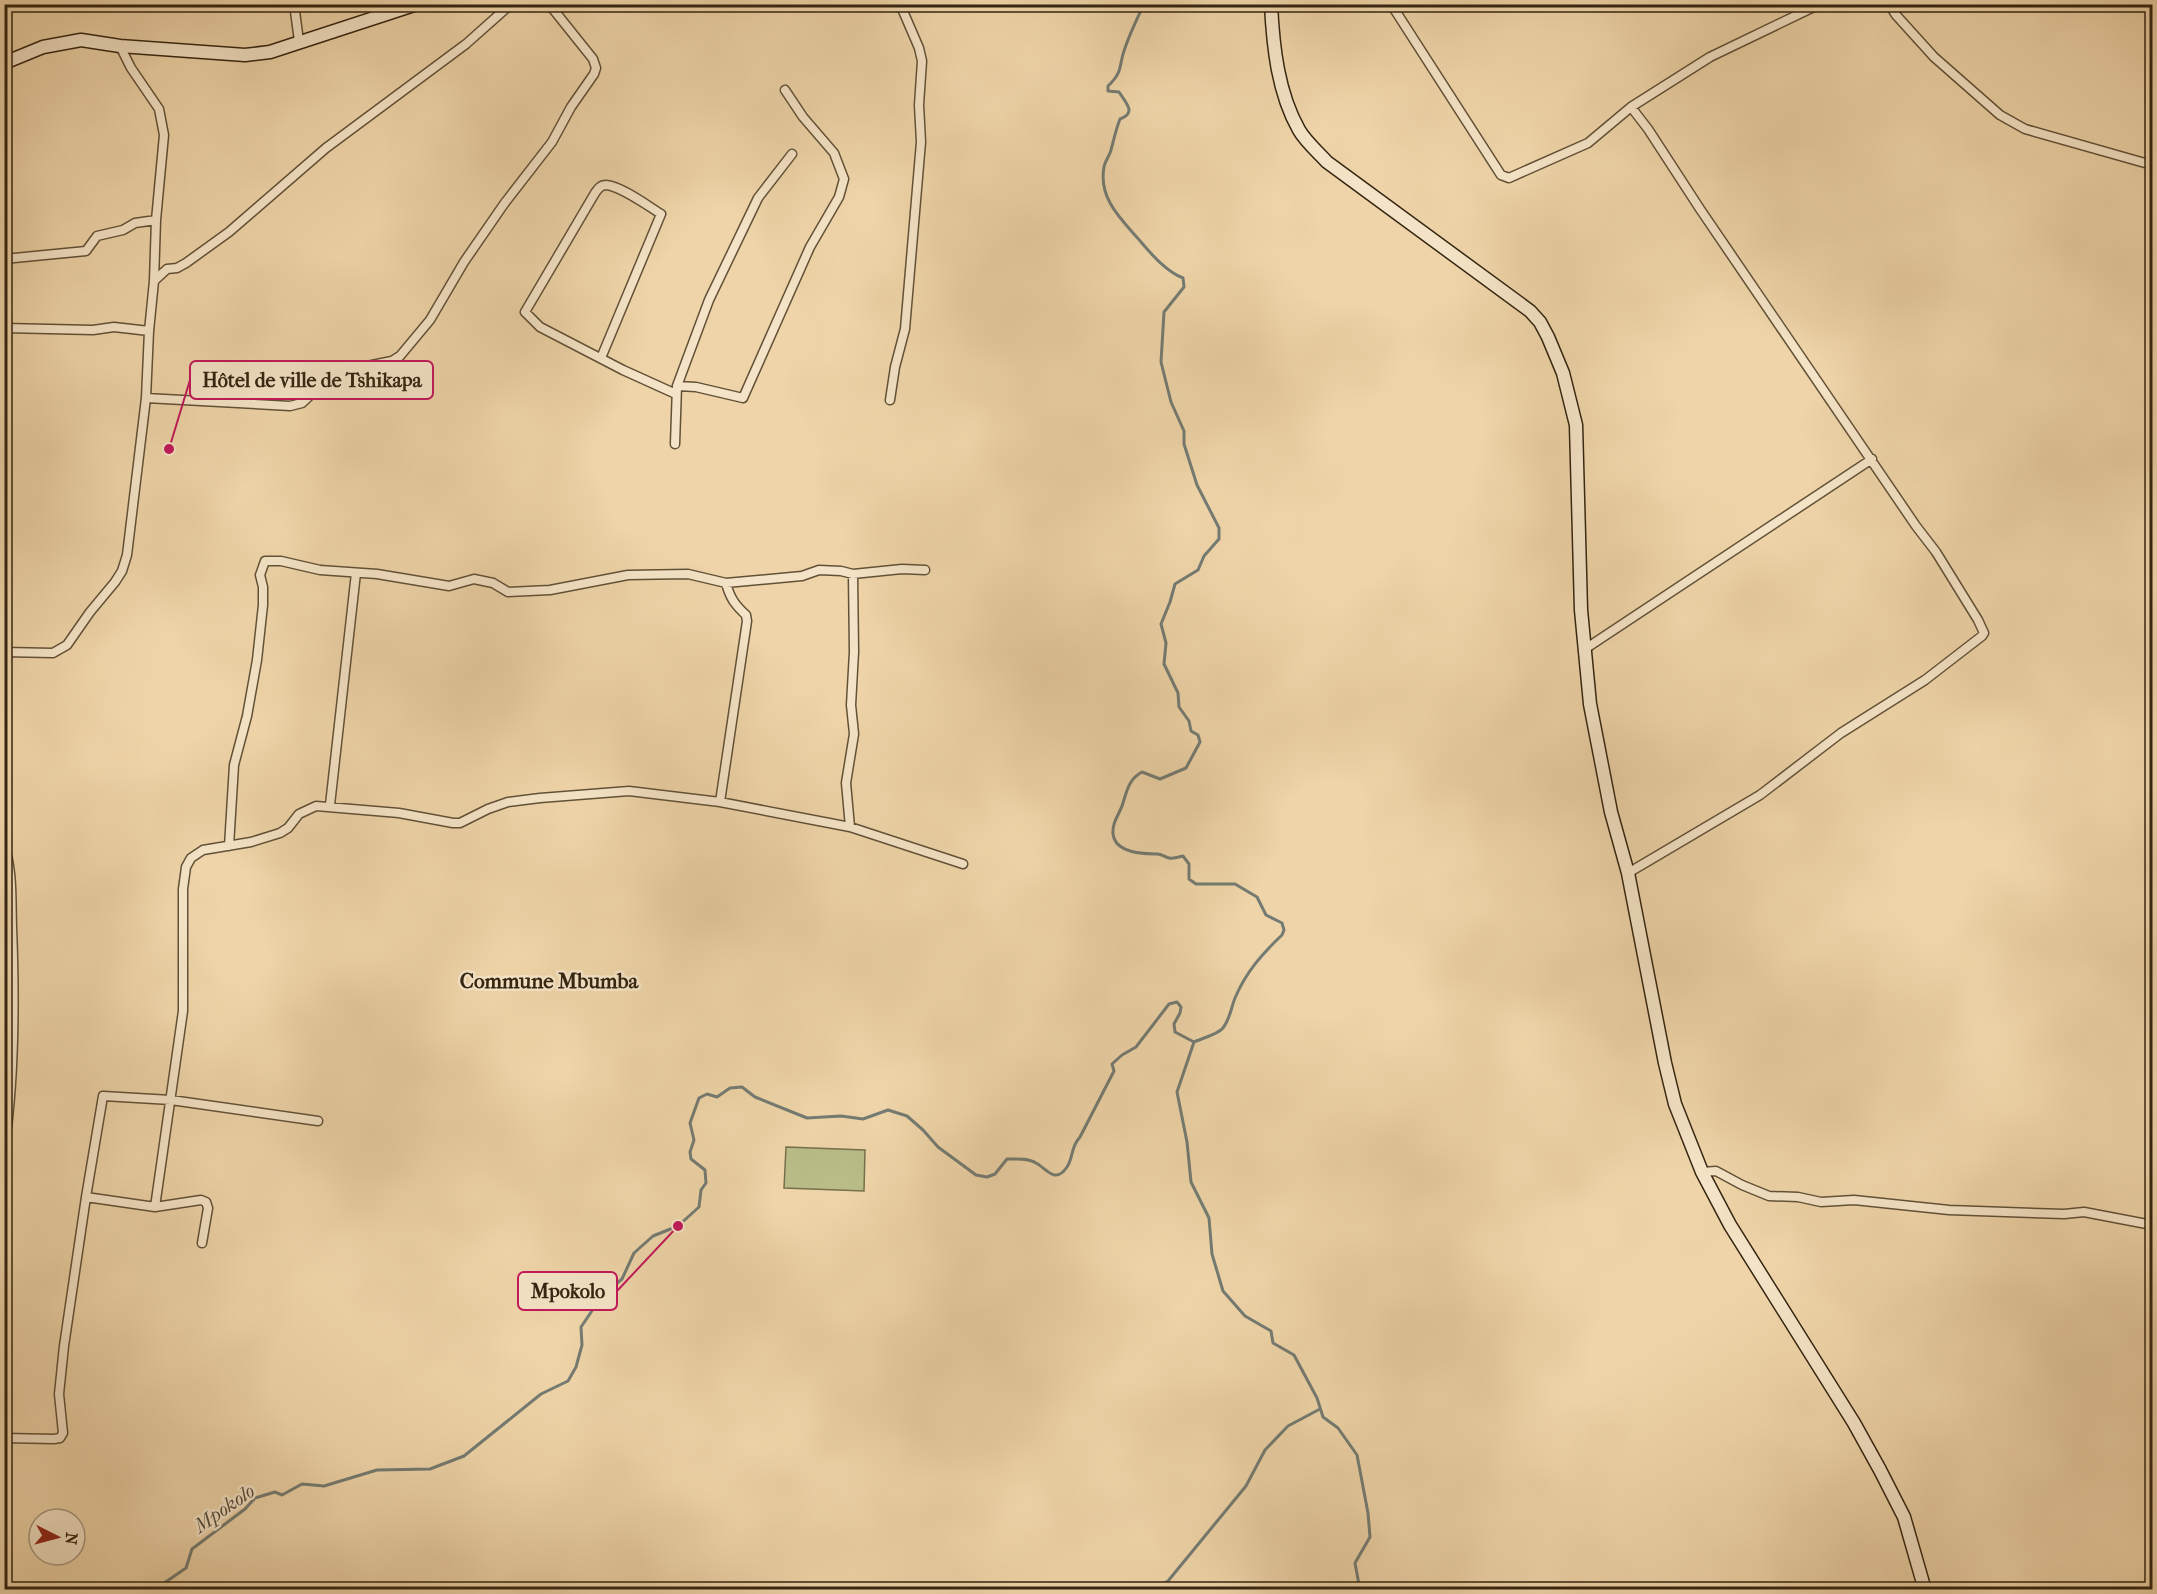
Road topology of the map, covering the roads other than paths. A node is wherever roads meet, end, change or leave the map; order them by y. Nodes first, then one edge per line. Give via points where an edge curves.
1 (294, 4) edge
2 (417, 4) edge
3 (512, 4) edge
4 (547, 4) edge
5 (900, 4) edge
6 (1271, 4) edge
7 (1391, 4) edge
8 (1820, 4) edge
9 (1889, 4) edge
10 (299, 41) junction
11 (120, 46) junction
12 (4, 63) edge
13 (785, 90) dead end
14 (1631, 107) junction
15 (792, 154) dead end
16 (2152, 165) edge
17 (156, 220) junction
18 (4, 259) edge
19 (154, 281) junction
20 (4, 328) edge
21 (148, 331) junction
22 (601, 358) junction
23 (676, 390) junction
24 (146, 398) junction
25 (890, 400) dead end
26 (675, 444) dead end
27 (1872, 459) junction
28 (926, 570) dead end
29 (356, 573) junction
30 (853, 574) junction
31 (726, 583) junction
32 (1585, 649) junction
33 (4, 652) edge
34 (720, 802) junction
35 (330, 805) junction
36 (850, 827) junction
37 (4, 845) edge
38 (229, 846) junction
39 (963, 864) dead end
40 (1628, 873) junction
41 (171, 1100) junction
42 (318, 1121) dead end
43 (4, 1150) edge
44 (1702, 1172) junction
45 (86, 1197) junction
46 (155, 1207) junction
47 (2152, 1225) edge
48 (202, 1243) dead end
49 (4, 1438) edge
50 (1925, 1590) edge

1 - 10 street
2 - 10 main road
3 - 19 street via 466,44 326,148 229,232
4 - 24 street via 593,59 594,74 552,142 464,262 430,320 400,356 335,376 302,403 290,406
5 - 25 street via 922,61 921,142 905,329
6 - 32 main road via 1272,34 1283,92 1300,132 1327,162 1530,311 1548,337 1563,373 1576,424 1577,525
7 - 14 street via 1506,178 1588,144
8 - 14 street via 1710,57
9 - 16 street via 1934,57 2000,115 2025,129
10 - 11 main road via 270,52 245,55
11 - 12 main road via 81,40 43,47
11 - 17 street via 159,109 164,135
13 - 23 street via 834,153 844,179 839,197 810,247 743,398 696,387
14 - 27 street
15 - 23 street via 758,198 728,258
17 - 18 street via 97,237 86,251
17 - 19 street
19 - 21 street
20 - 21 street via 114,327
21 - 24 street
22 - 22 street via 540,327 525,312 595,193 605,185 661,214
22 - 23 street
23 - 26 street
24 - 33 street via 135,502 122,571 60,650
27 - 32 street
27 - 40 street via 1946,568 1983,629 1982,636 1925,680 1841,733 1760,795
28 - 30 street
29 - 31 street via 450,586 474,579 493,583 508,592 550,590 628,575 663,573
29 - 35 street
29 - 38 street via 281,561 266,561 262,568 257,660 234,765
30 - 31 street via 819,570 802,576
30 - 36 street via 854,734 846,783
31 - 34 street via 734,604 747,617
32 - 40 main road via 1590,704 1611,812
34 - 35 street via 629,790 508,802 460,823
34 - 36 street
35 - 38 street via 298,814 280,834
36 - 39 street
37 - 43 street via 11,887 14,1033
38 - 41 street via 203,850 186,867 183,1011
40 - 44 main road via 1665,1063
41 - 42 street
41 - 45 street via 103,1096
41 - 46 street
44 - 47 street via 1716,1171 1769,1196 1949,1210 2084,1212
44 - 50 main road via 1730,1225 1880,1470 1904,1517
45 - 46 street
45 - 49 street via 59,1394 63,1433 54,1439
46 - 48 street via 206,1202

